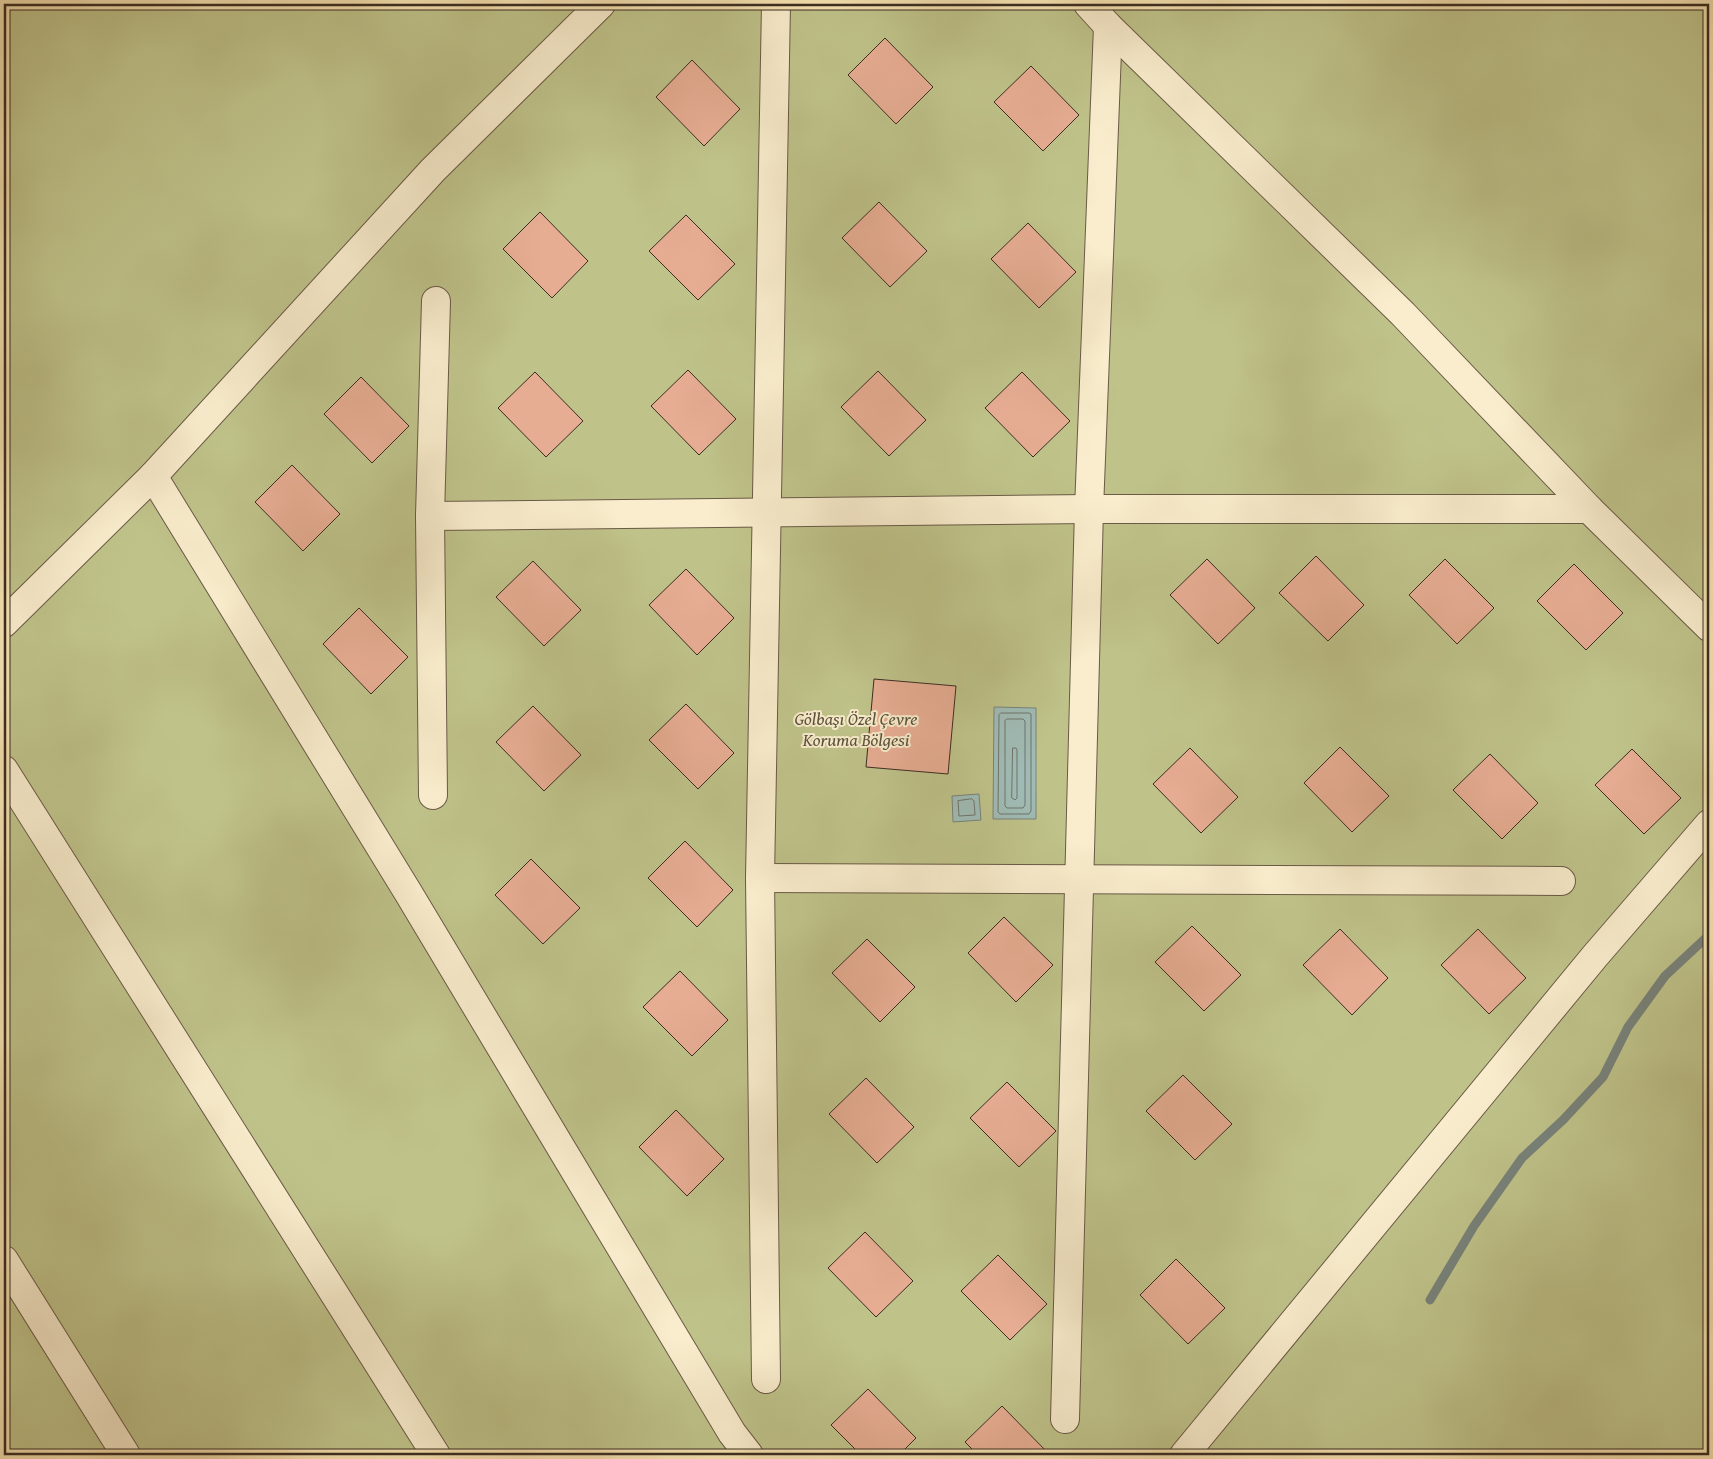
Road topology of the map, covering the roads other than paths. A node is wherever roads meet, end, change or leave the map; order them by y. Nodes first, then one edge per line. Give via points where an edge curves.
1 (601, 4) edge
2 (776, 4) edge
3 (1088, 4) edge
4 (1108, 26) junction
5 (436, 301) dead end
6 (153, 476) junction
7 (1089, 509) junction
8 (1589, 509) junction
9 (767, 512) junction
10 (430, 516) junction
11 (4, 623) edge
12 (1709, 627) edge
13 (4, 770) edge
14 (433, 795) dead end
15 (1709, 824) edge
16 (760, 878) junction
17 (1080, 880) junction
18 (1561, 881) dead end
19 (4, 1260) edge
20 (766, 1379) dead end
21 (1065, 1420) dead end
22 (126, 1455) edge
23 (436, 1455) edge
24 (749, 1455) edge
25 (1184, 1455) edge

1 - 6 street via 433,170
2 - 9 street
3 - 4 street
4 - 7 street
4 - 8 street via 1403,314
5 - 10 street
6 - 11 street
6 - 24 street via 732,1432
7 - 8 street
7 - 9 street
7 - 17 street
8 - 12 street
9 - 10 street
9 - 16 street
10 - 14 street
13 - 23 street
15 - 25 street via 1589,964
16 - 17 street
16 - 20 street
17 - 18 street
17 - 21 street
19 - 22 street

